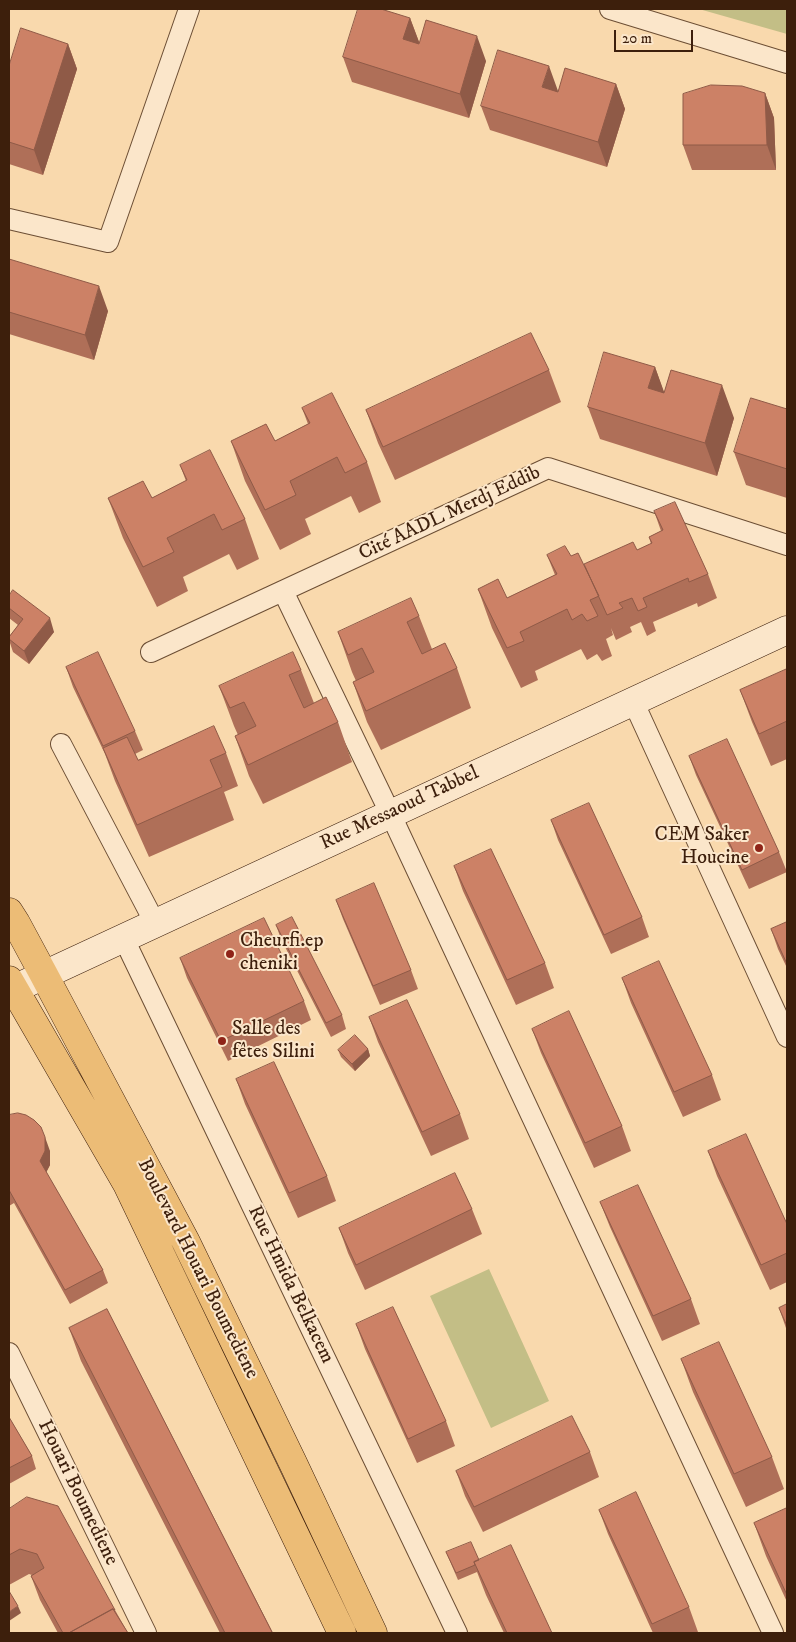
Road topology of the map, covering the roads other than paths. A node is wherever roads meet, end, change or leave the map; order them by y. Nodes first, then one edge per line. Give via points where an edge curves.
1 (189, 9) edge
2 (610, 9) edge
3 (787, 63) edge
4 (9, 219) edge
5 (787, 546) edge
6 (283, 591) junction
7 (787, 630) edge
8 (151, 652) dead end
9 (633, 701) junction
10 (61, 744) dead end
11 (390, 813) junction
12 (9, 912) edge
13 (155, 923) junction
14 (123, 937) junction
15 (44, 975) junction
16 (10, 987) edge
17 (787, 1037) edge
18 (9, 1353) edge
19 (146, 1633) edge
20 (342, 1633) edge
21 (373, 1633) edge
22 (457, 1633) edge
23 (773, 1633) edge

1 - 4 street via 108,242
2 - 3 street
5 - 6 street, Cité AADL Merdj Eddib via 548,468
6 - 8 street, Cité AADL Merdj Eddib
6 - 11 street
7 - 9 street, Rue Messaoud Tabbel
9 - 11 street, Rue Messaoud Tabbel
9 - 17 street
10 - 13 street
11 - 13 street, Rue Messaoud Tabbel
11 - 23 street
12 - 15 highway, Boulevard Houari Boumediene
13 - 14 street, Rue Messaoud Tabbel
14 - 15 street, Rue Messaoud Tabbel
14 - 22 street, Rue Hmida Belkacem
15 - 16 street, Rue Messaoud Tabbel
15 - 21 highway, Boulevard Houari Boumediene via 186,1242
16 - 20 highway, Boulevard Houari Boumediene via 127,1184
18 - 19 street, Houari Boumediene

